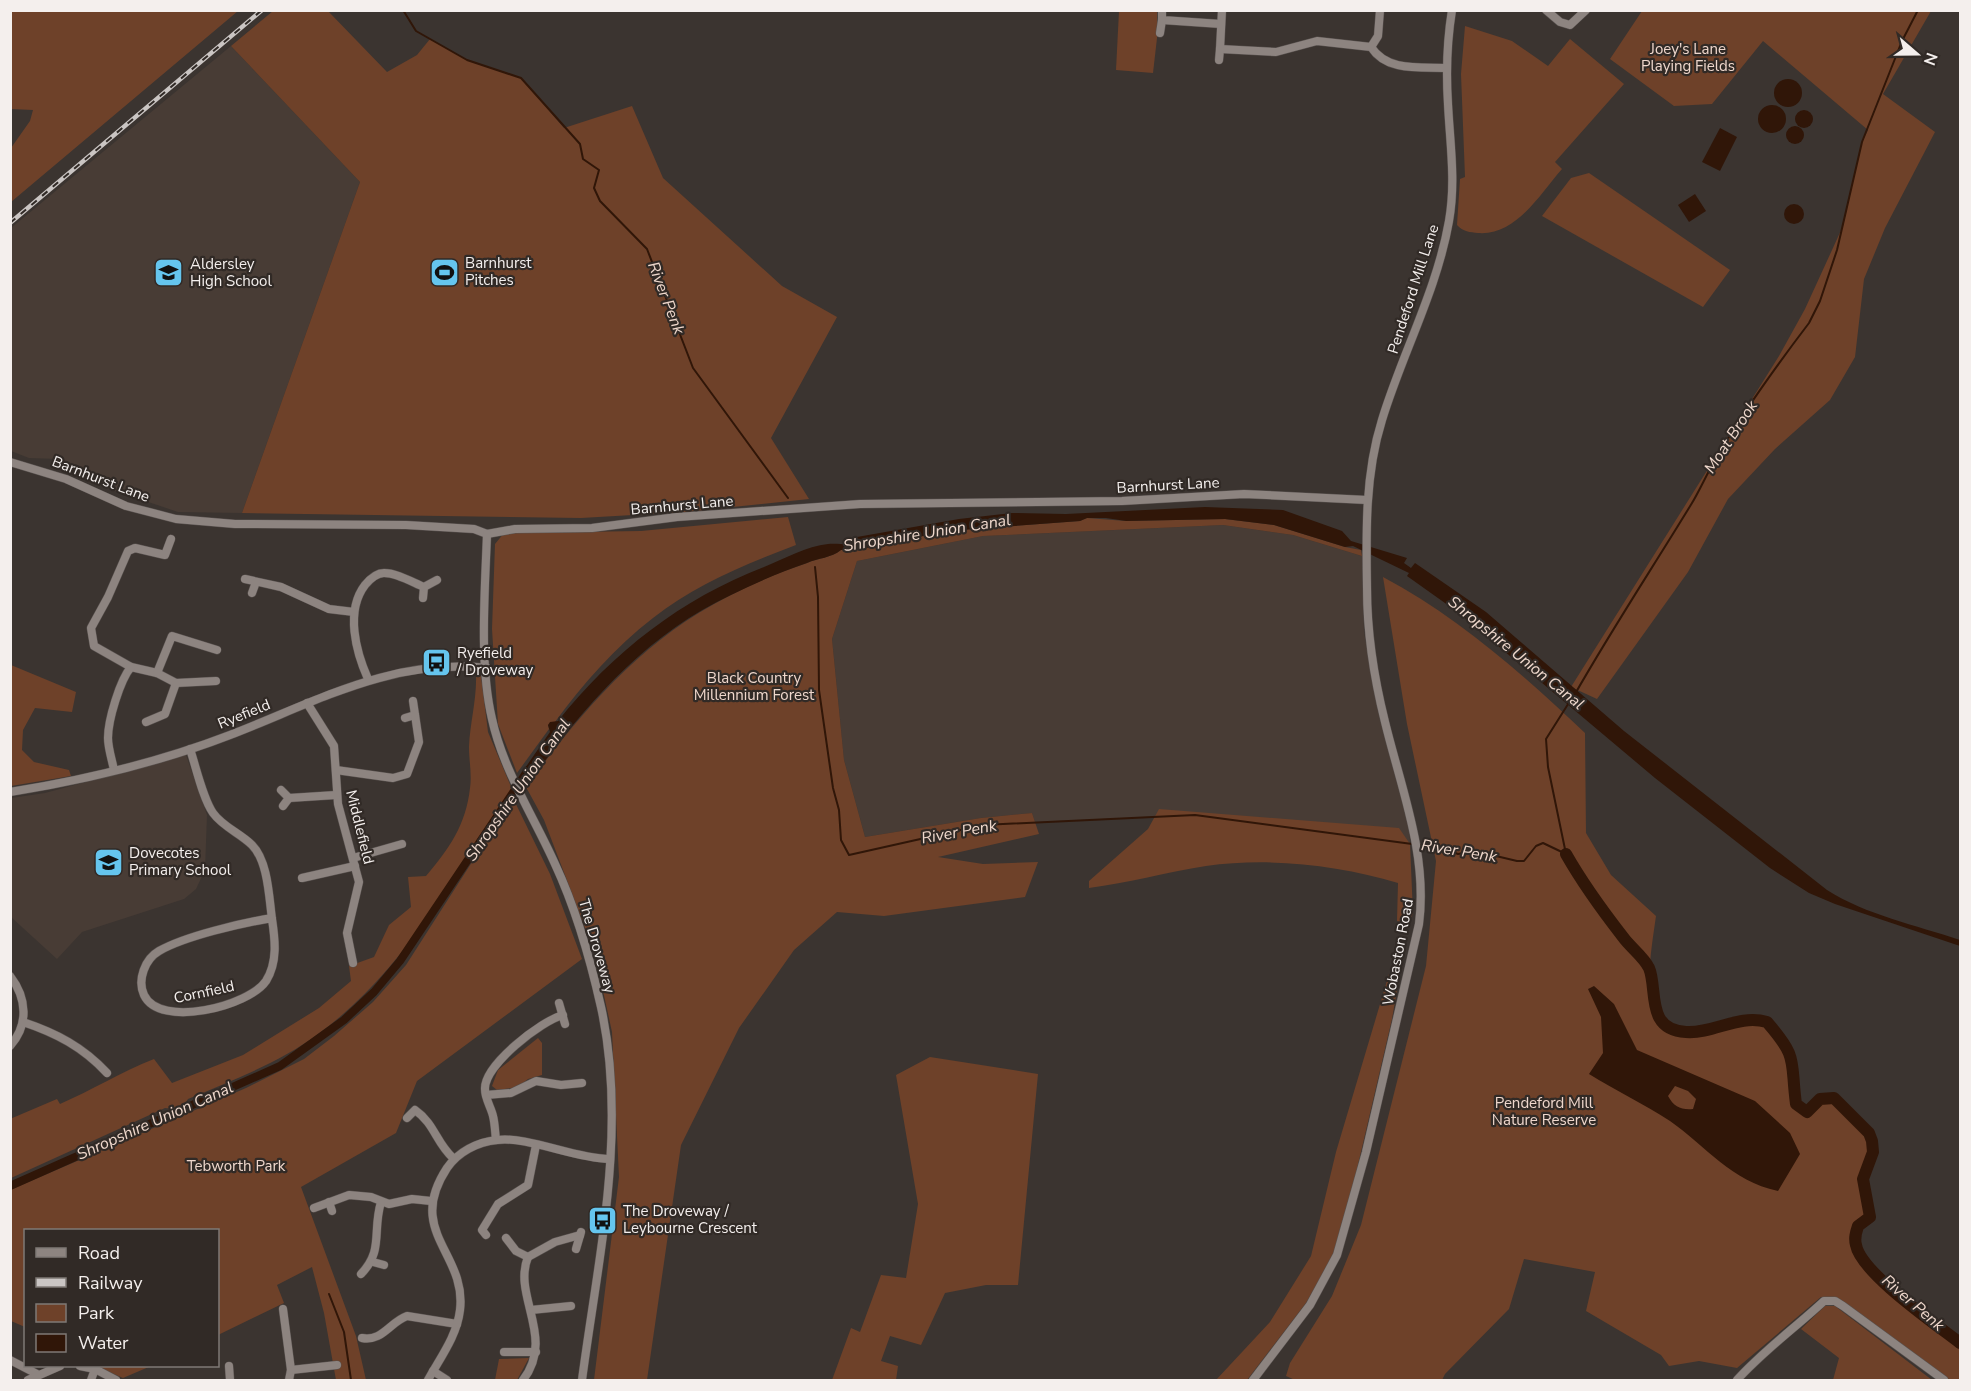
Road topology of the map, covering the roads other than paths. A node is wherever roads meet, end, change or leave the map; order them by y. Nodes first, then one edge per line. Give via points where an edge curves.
1 (1162, 10) edge
2 (1222, 10) edge
3 (1380, 10) edge
4 (1452, 10) edge
5 (1546, 10) edge
6 (1586, 10) edge
7 (1162, 20) junction
8 (1221, 24) junction
9 (1161, 33) dead end
10 (1371, 47) junction
11 (1220, 49) junction
12 (1219, 60) dead end
13 (1446, 68) junction
14 (10, 462) edge
15 (1367, 500) junction
16 (487, 534) junction
17 (171, 539) dead end
18 (245, 579) dead end
19 (437, 580) dead end
20 (256, 582) junction
21 (424, 587) junction
22 (252, 592) dead end
23 (423, 598) dead end
24 (354, 612) junction
25 (217, 650) dead end
26 (131, 667) junction
27 (487, 668) junction
28 (157, 673) junction
29 (368, 679) junction
30 (216, 681) dead end
31 (176, 683) junction
32 (413, 701) dead end
33 (307, 703) junction
34 (415, 715) junction
35 (405, 718) dead end
36 (146, 722) dead end
37 (190, 749) junction
38 (114, 770) junction
39 (336, 770) junction
40 (281, 790) dead end
41 (10, 792) edge
42 (336, 795) junction
43 (289, 798) junction
44 (283, 806) dead end
45 (402, 844) dead end
46 (354, 862) junction
47 (302, 878) dead end
48 (272, 918) junction
49 (353, 963) dead end
50 (10, 976) edge
51 (559, 1003) dead end
52 (563, 1015) junction
53 (23, 1022) junction
54 (565, 1024) dead end
55 (10, 1046) edge
56 (107, 1073) dead end
57 (582, 1083) dead end
58 (486, 1095) junction
59 (407, 1118) dead end
60 (496, 1140) junction
61 (536, 1145) junction
62 (453, 1158) junction
63 (609, 1159) junction
64 (431, 1201) junction
65 (381, 1202) junction
66 (328, 1203) junction
67 (314, 1208) dead end
68 (332, 1211) dead end
69 (486, 1235) dead end
70 (506, 1238) dead end
71 (576, 1249) dead end
72 (528, 1257) junction
73 (373, 1262) junction
74 (384, 1265) dead end
75 (361, 1274) dead end
76 (571, 1306) dead end
77 (283, 1309) dead end
78 (531, 1310) junction
79 (457, 1324) junction
80 (362, 1338) dead end
81 (504, 1352) dead end
82 (536, 1352) junction
83 (10, 1360) edge
84 (337, 1365) dead end
85 (229, 1366) dead end
86 (55, 1367) edge
87 (88, 1367) edge
88 (95, 1369) junction
89 (291, 1370) junction
90 (433, 1371) junction
91 (37, 1374) junction
92 (28, 1380) edge
93 (91, 1380) edge
94 (116, 1380) edge
95 (230, 1380) edge
96 (289, 1380) edge
97 (428, 1380) edge
98 (447, 1380) edge
99 (523, 1380) edge
100 (582, 1380) edge
101 (1256, 1380) edge
102 (1737, 1380) edge
103 (1944, 1380) edge

1 - 7 street
2 - 8 street
3 - 10 street via 1378,36
4 - 13 street, Pendeford Mill Lane
5 - 6 street via 1570,25
7 - 8 street
7 - 9 street
8 - 11 street
10 - 11 street via 1317,41 1276,52
10 - 13 street via 1398,66
11 - 12 street
13 - 15 street, Pendeford Mill Lane via 1453,173 1448,227 1382,420
14 - 16 street, Barnhurst Lane via 66,479 126,506 176,519 235,524 406,525 474,529
15 - 16 street, Barnhurst Lane via 1244,495 1122,501 860,504
15 - 101 street, Wobaston Road via 1369,631 1375,673 1420,862 1423,897 1366,1152 1337,1255 1310,1305
16 - 27 street, The Droveway
17 - 26 street via 165,555 135,548 128,551 91,628 98,650
18 - 20 street
19 - 21 street
20 - 22 street
20 - 24 street via 281,587 329,609
21 - 23 street
21 - 24 street via 390,574 375,575 363,588
24 - 29 street via 356,639
25 - 28 street via 172,636
26 - 28 street
26 - 38 street via 110,722 108,739
27 - 29 street, Ryefield via 414,670
27 - 63 street, The Droveway via 491,718 512,775 573,908 601,1008 608,1056 612,1140
28 - 31 street
29 - 33 street, Ryefield
30 - 31 street
31 - 36 street via 165,714
32 - 34 street
33 - 37 street, Ryefield
33 - 39 street, Middlefield via 332,741
34 - 35 street
34 - 39 street via 419,742 413,763 402,777
37 - 38 street, Ryefield
37 - 48 street, Cornfield via 212,812 256,851 267,884
38 - 41 street, Ryefield
39 - 42 street, Middlefield
40 - 43 street
42 - 43 street
42 - 46 street, Middlefield
43 - 44 street
45 - 46 street
46 - 47 street
46 - 49 street, Middlefield via 358,893 347,933
48 - 48 street, Cornfield via 274,963 264,983 244,997 176,1013 159,1009 147,1000 140,985 142,976 159,951 239,923
50 - 53 street via 21,994
51 - 52 street
52 - 54 street
52 - 58 street via 540,1025 496,1063 485,1083
53 - 55 street
53 - 56 street via 83,1049
57 - 58 street via 537,1081 516,1092
58 - 60 street
59 - 62 street via 415,1110 428,1119
60 - 61 street
60 - 62 street via 473,1146
61 - 63 street
61 - 69 street via 530,1182 524,1189 512,1190 498,1204 483,1224
62 - 64 street
63 - 100 street, The Droveway
64 - 65 street
64 - 79 street via 437,1236 458,1282 461,1309
65 - 66 street via 349,1195
65 - 73 street via 375,1224 377,1244
66 - 67 street
66 - 68 street
70 - 72 street via 516,1251
71 - 72 street via 581,1233
72 - 78 street via 526,1289
73 - 74 street
73 - 75 street
76 - 78 street
77 - 89 street
78 - 82 street
79 - 80 street via 407,1316 371,1340
79 - 90 street
81 - 82 street
82 - 99 street
83 - 91 street
84 - 89 street
85 - 95 street
86 - 91 street
87 - 88 street
88 - 93 street
88 - 94 street
89 - 96 street
90 - 97 street
90 - 98 street
91 - 92 street
102 - 103 street via 1760,1354 1824,1301 1835,1301

